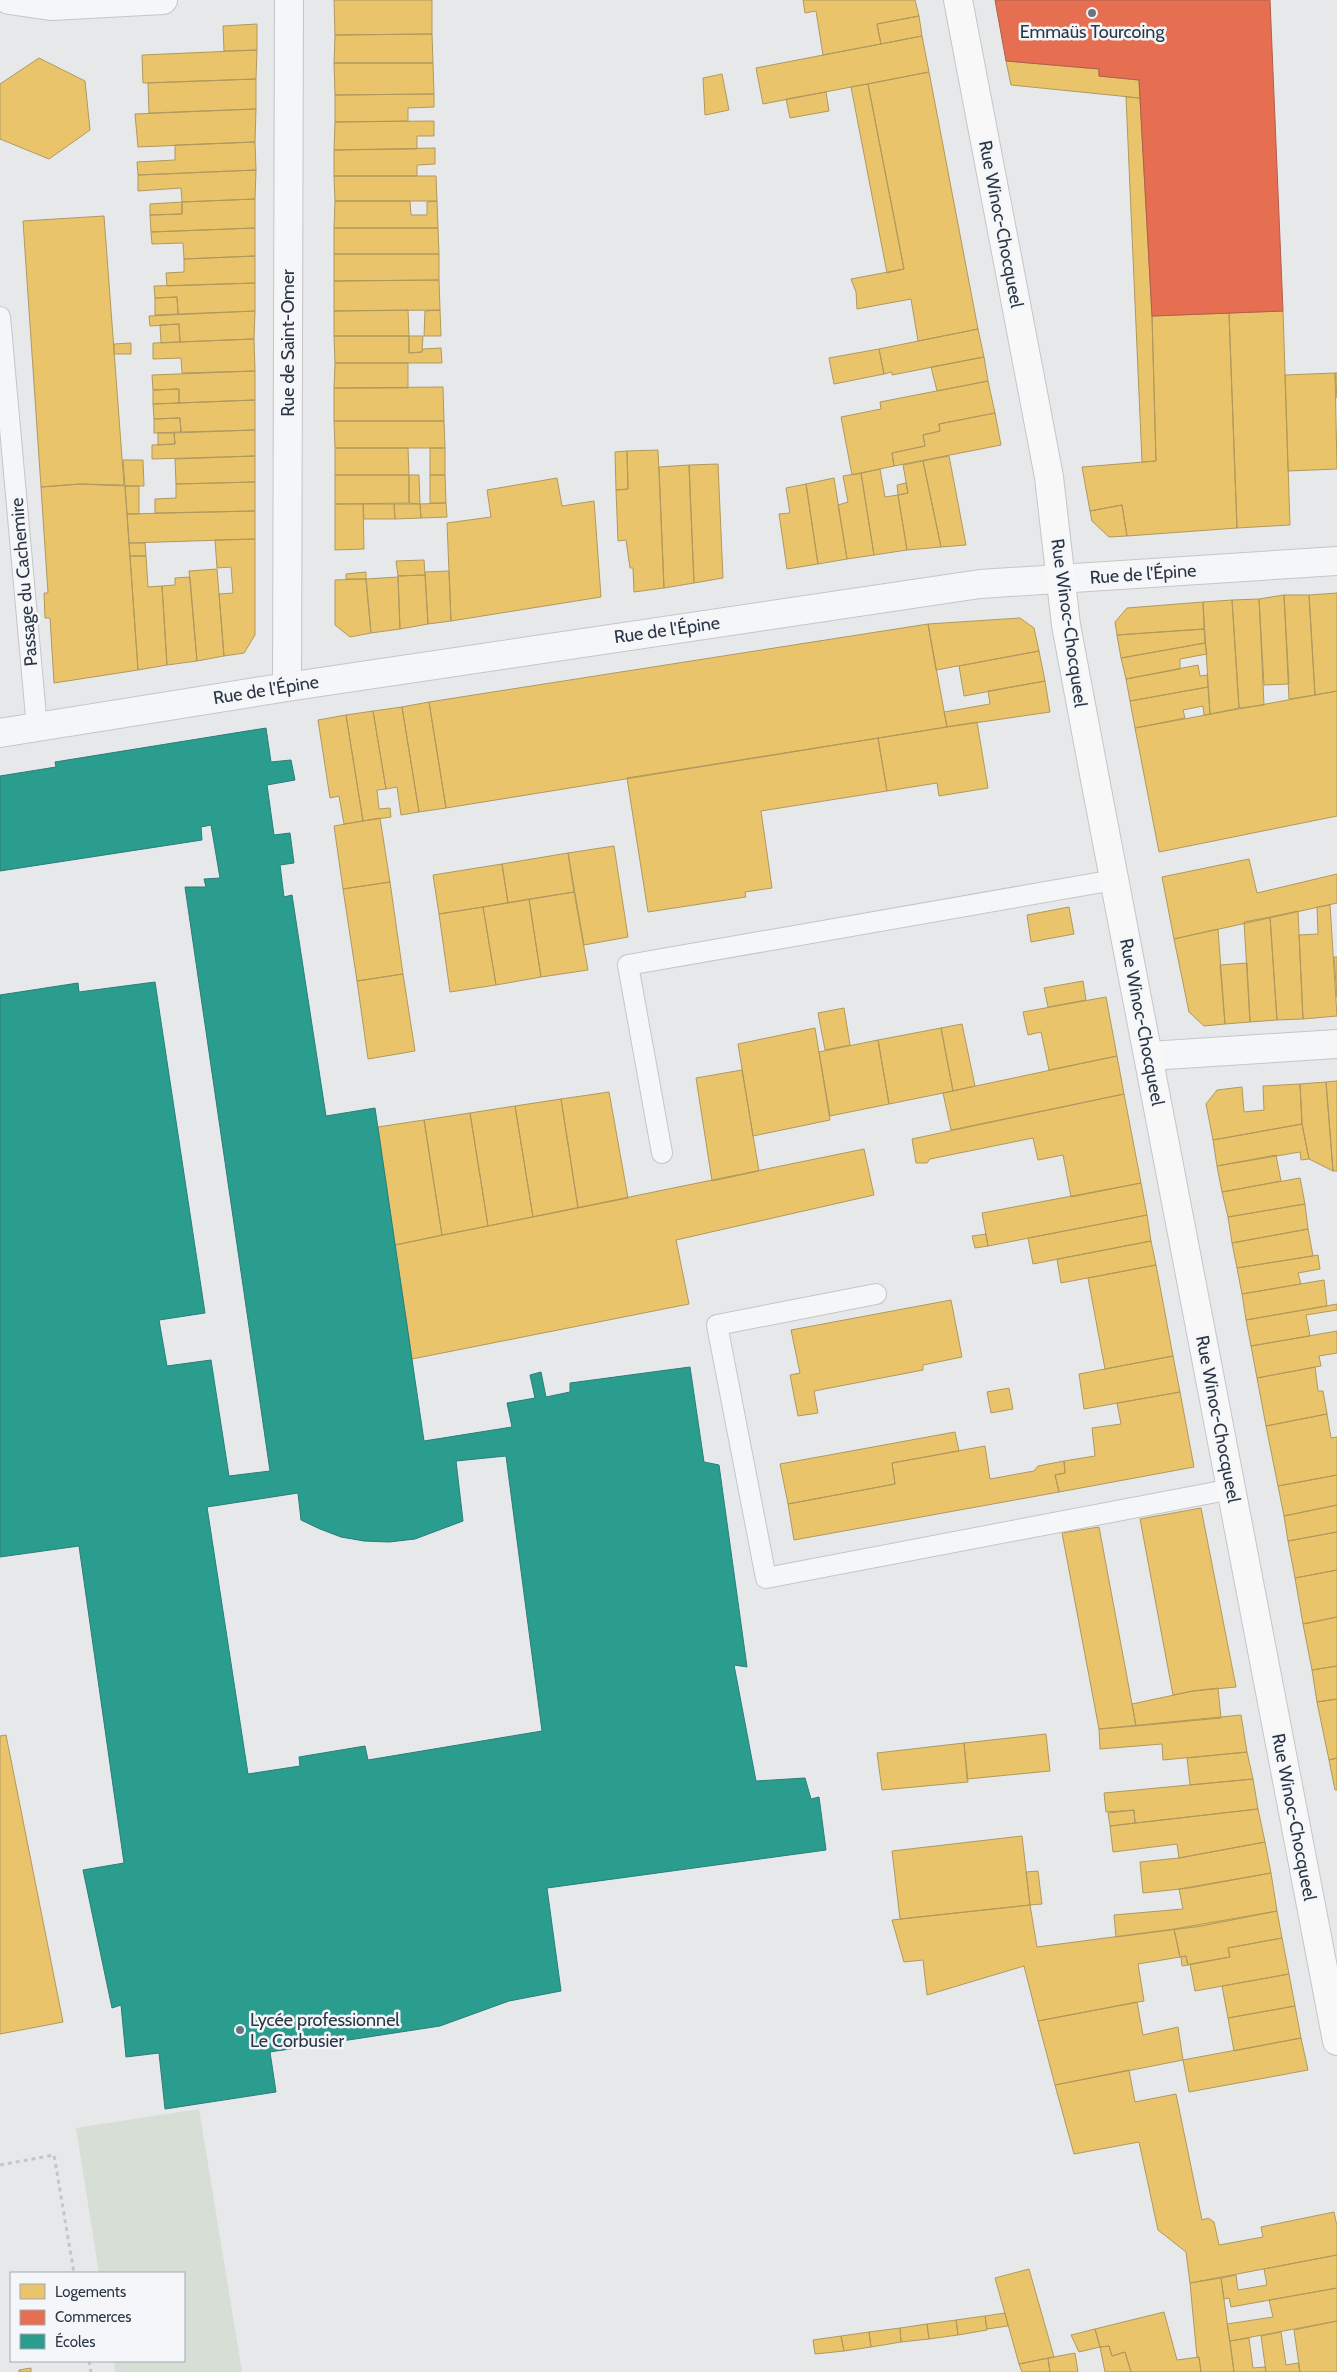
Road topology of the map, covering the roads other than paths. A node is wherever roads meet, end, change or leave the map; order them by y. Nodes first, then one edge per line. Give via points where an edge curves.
1 (8, 0) edge
2 (163, 0) edge
3 (289, 0) edge
4 (958, 0) edge
5 (0, 317) edge
6 (1337, 561) edge
7 (1060, 579) junction
8 (287, 687) junction
9 (37, 728) junction
10 (0, 733) edge
11 (1114, 880) junction
12 (1337, 1044) edge
13 (1148, 1056) junction
14 (662, 1153) dead end
15 (876, 1294) dead end
16 (1232, 1489) junction
17 (1337, 2041) edge

1 - 2 street via 51,6
3 - 8 street, Rue de Saint-Omer
4 - 7 street, Rue Winoc-Chocqueel via 1049,477
5 - 9 lane, Passage du Cachemire
6 - 7 street, Rue de l'Épine
7 - 8 street, Rue de l'Épine via 980,584
7 - 11 street, Rue Winoc-Chocqueel
8 - 9 street, Rue de l'Épine
9 - 10 street, Rue de l'Épine
11 - 13 street, Rue Winoc-Chocqueel
11 - 14 lane via 628,965
12 - 13 street
13 - 16 street, Rue Winoc-Chocqueel
15 - 16 lane via 717,1325 766,1578
16 - 17 street, Rue Winoc-Chocqueel

